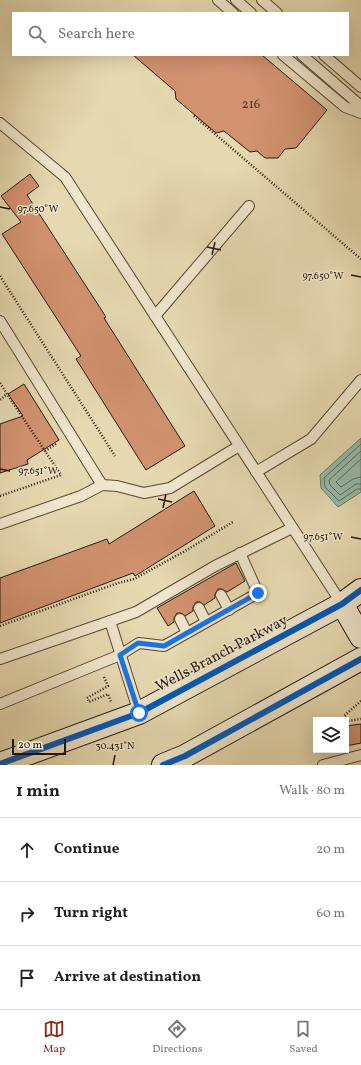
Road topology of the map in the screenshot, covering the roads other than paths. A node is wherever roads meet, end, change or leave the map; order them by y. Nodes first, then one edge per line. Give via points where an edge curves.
1 (218, 0) edge
2 (236, 0) edge
3 (262, 0) edge
4 (232, 12) edge
5 (250, 12) edge
6 (276, 12) edge
7 (284, 56) edge
8 (303, 56) edge
9 (325, 56) edge
10 (361, 87) edge
11 (361, 106) edge
12 (361, 113) edge
13 (0, 123) edge
14 (249, 206) dead end
15 (155, 316) junction
16 (0, 321) edge
17 (361, 380) edge
18 (239, 446) junction
19 (256, 472) junction
20 (102, 485) junction
21 (0, 524) edge
22 (292, 528) junction
23 (240, 553) junction
24 (361, 590) edge
25 (221, 595) dead end
26 (342, 604) junction
27 (199, 608) dead end
28 (229, 610) junction
29 (180, 619) dead end
30 (110, 621) junction
31 (206, 622) junction
32 (187, 633) junction
33 (361, 637) edge
34 (120, 655) junction
35 (0, 659) edge
36 (361, 659) edge
37 (0, 704) edge
38 (139, 713) junction
39 (361, 755) edge
40 (0, 764) edge
41 (163, 765) edge
42 (323, 765) edge

1 - 4 lane
2 - 5 lane
3 - 6 lane
7 - 12 lane via 345,107
8 - 11 lane
9 - 10 lane
13 - 15 lane via 65,177
14 - 15 lane
15 - 18 lane
16 - 20 lane
17 - 19 lane via 311,439
18 - 19 lane
18 - 20 lane via 170,488 144,493 118,486
19 - 22 lane
20 - 21 lane via 81,496
22 - 23 lane
22 - 26 lane
23 - 28 lane via 258,593
23 - 30 lane via 168,598
24 - 26 main road, Wells Branch Parkway
25 - 28 lane
26 - 33 main road
26 - 38 main road, Wells Branch Parkway
27 - 31 lane
28 - 31 lane
29 - 32 lane
30 - 34 lane
30 - 35 lane
31 - 32 lane
32 - 34 lane via 164,646 138,643
34 - 37 lane
34 - 38 lane
36 - 41 main road via 185,756
38 - 40 main road, Wells Branch Parkway
39 - 42 lane

